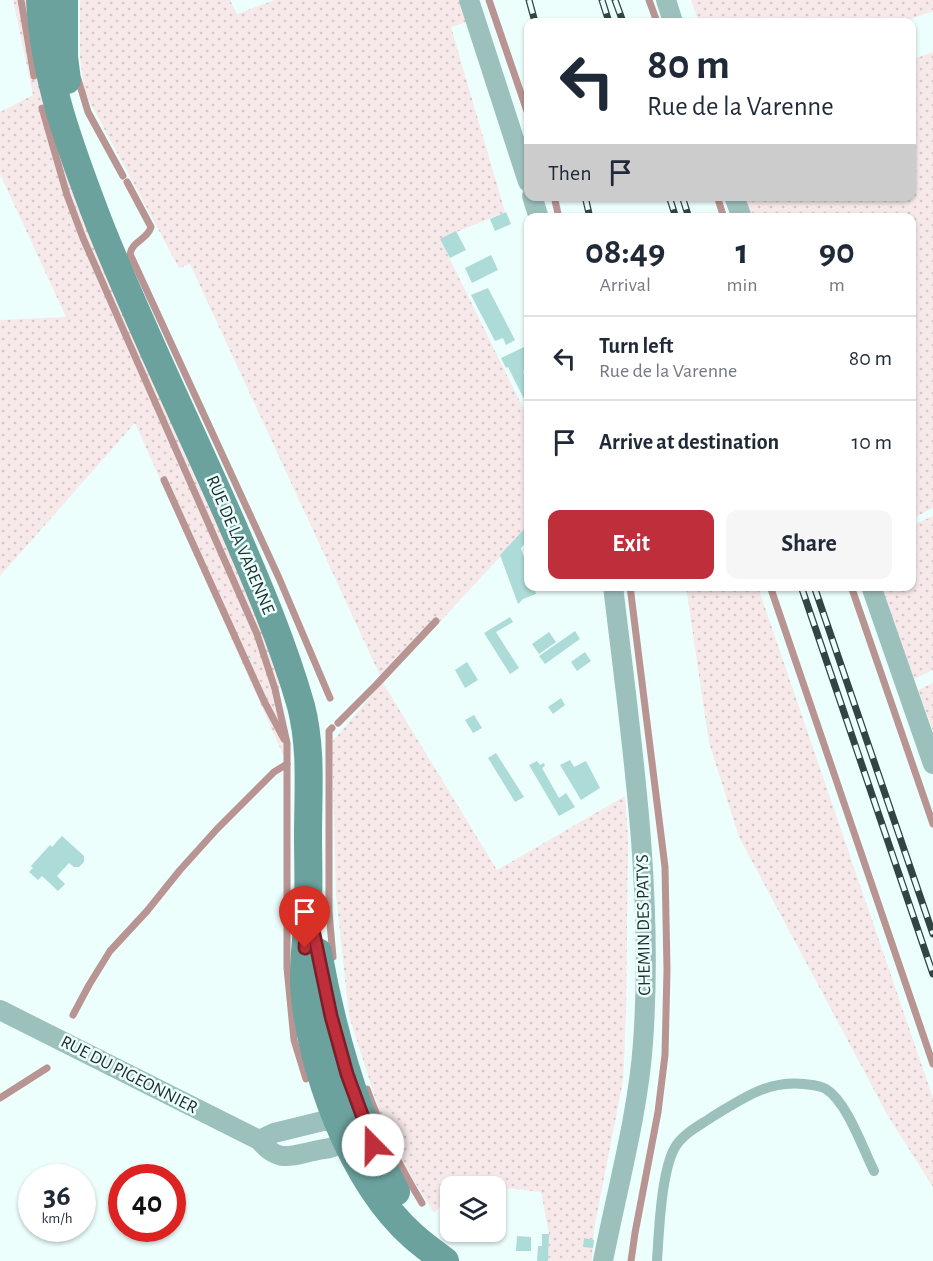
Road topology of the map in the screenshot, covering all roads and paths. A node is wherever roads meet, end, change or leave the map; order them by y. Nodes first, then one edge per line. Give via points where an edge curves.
1 (40, 0) edge
2 (55, 0) edge
3 (64, 0) edge
4 (470, 0) edge
5 (666, 0) edge
6 (672, 18) edge
7 (64, 57) junction
8 (524, 169) edge
9 (91, 202) junction
10 (614, 591) edge
11 (873, 591) edge
12 (933, 765) edge
13 (0, 1010) edge
14 (353, 1127) junction
15 (259, 1140) junction
16 (874, 1171) dead end
17 (446, 1261) edge
18 (603, 1261) edge
19 (657, 1261) edge

1 - 9 street, RUE DE LA VARENNE via 42,33 55,97
2 - 7 street via 55,28
3 - 7 street, RUE DE LA VARENNE
4 - 8 street
5 - 6 street
7 - 9 street, RUE DE LA VARENNE via 74,134
9 - 14 street, RUE DE LA VARENNE via 128,297 270,611 301,708 309,762 308,906 347,1074
10 - 18 street, CHEMIN DES PATYS via 644,856 646,987 636,1095
11 - 12 street
13 - 15 street, RUE DU PIGEONNIER
14 - 15 street via 323,1120
14 - 15 street, RUE DU PIGEONNIER via 331,1149 289,1158 273,1153
14 - 17 street, RUE DE LA VARENNE
16 - 19 lane via 847,1114 827,1090 779,1084 758,1090 698,1126 674,1150 662,1200

